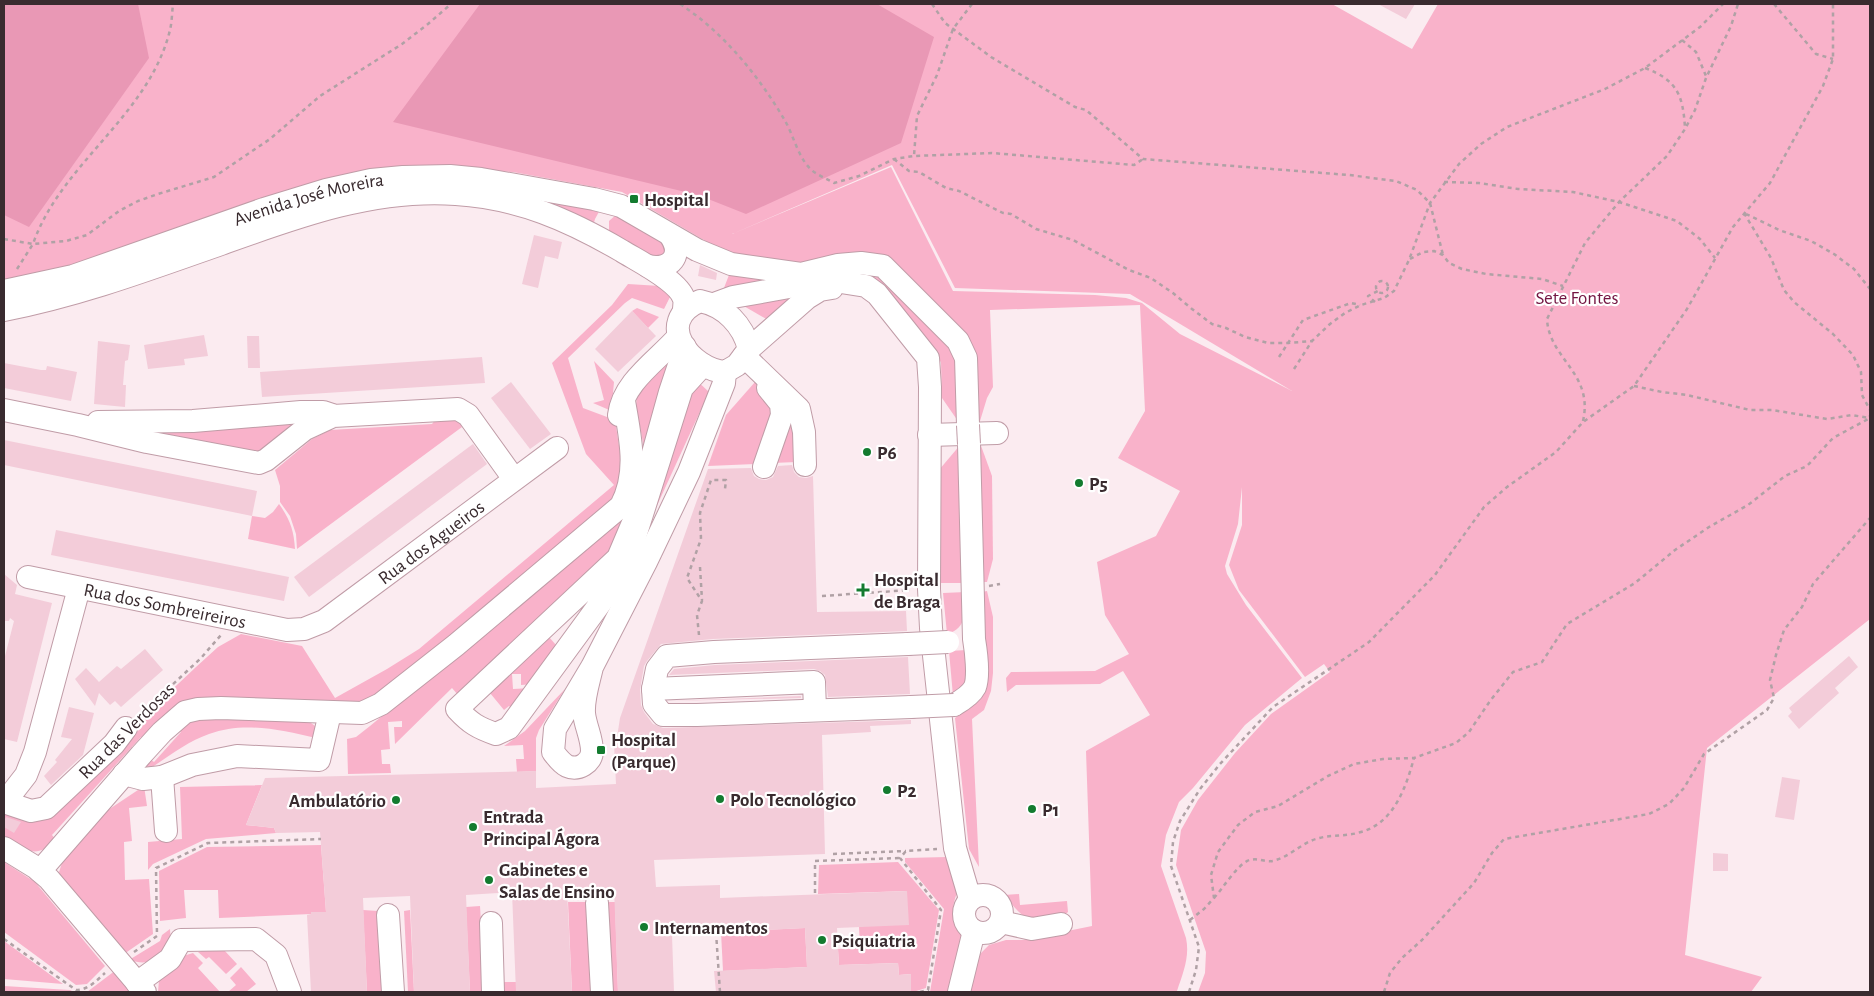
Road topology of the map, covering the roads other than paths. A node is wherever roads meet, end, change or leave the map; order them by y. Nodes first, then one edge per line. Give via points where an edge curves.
1 (621, 206) junction
2 (670, 235) junction
3 (600, 238) junction
4 (697, 250) junction
5 (673, 260) junction
6 (648, 266) junction
7 (8, 283) edge
8 (840, 283) junction
9 (712, 304) junction
10 (4, 310) edge
11 (684, 310) junction
12 (682, 342) junction
13 (739, 360) junction
14 (703, 364) junction
15 (4, 410) edge
16 (302, 420) junction
17 (148, 432) junction
18 (997, 433) dead end
19 (928, 436) junction
20 (557, 448) dead end
21 (805, 465) dead end
22 (764, 467) dead end
23 (514, 479) junction
24 (28, 577) dead end
25 (79, 588) junction
26 (304, 629) joint
27 (974, 639) junction
28 (808, 664) junction
29 (592, 667) junction
30 (737, 672) dead end
31 (653, 689) junction
32 (815, 710) junction
33 (330, 712) junction
34 (126, 728) road end
35 (124, 774) junction
36 (162, 777) junction
37 (4, 802) edge
38 (166, 831) dead end
39 (4, 848) edge
40 (40, 871) junction
41 (970, 900) junction
42 (597, 903) dead end
43 (388, 915) dead end
44 (1001, 922) junction
45 (491, 924) dead end
46 (1061, 924) dead end
47 (974, 931) junction
48 (141, 988) edge
49 (290, 992) edge
50 (393, 992) edge
51 (494, 992) edge
52 (602, 992) edge
53 (960, 992) edge

1 - 2 street, Avenida José Moreira
1 - 3 street via 611,208 601,218
1 - 7 street, Avenida José Moreira via 465,177 387,178 310,194 73,276
2 - 4 street, Avenida José Moreira
2 - 5 street via 676,249
3 - 6 street, Avenida José Moreira
3 - 10 street, Avenida José Moreira via 560,218 493,199 426,193 390,196 298,217 105,285
4 - 5 street
4 - 27 street, Avenida José Moreira via 731,264 801,274 838,265 861,263 883,266 958,341 966,358
5 - 6 street via 658,268
5 - 9 street via 683,281
6 - 11 street, Avenida José Moreira via 678,289 684,299
8 - 9 street via 828,280
8 - 13 street via 807,298
8 - 19 street via 866,286 877,294 928,358
9 - 11 street via 700,301
9 - 13 street via 737,324 746,337
11 - 12 street via 676,329
12 - 14 street
12 - 14 street via 634,518 618,558 457,709 468,722 496,734 509,728 618,579 631,549 682,388
12 - 33 street via 639,376 628,390 619,413 630,483 621,506 381,704 362,713
13 - 14 street via 711,369
13 - 21 street via 799,409 804,432
13 - 22 street via 781,404 782,415
13 - 29 street via 724,383 689,472
15 - 17 street via 78,425 90,422
16 - 17 street via 193,421
16 - 17 street via 266,460 259,463
16 - 23 street via 458,409 468,415
18 - 19 street
19 - 41 street via 929,589 941,732 954,848
20 - 23 street, Rua dos Agueiros
23 - 26 street, Rua dos Agueiros via 324,621
24 - 25 street, Rua dos Sombreireiros
25 - 26 street, Rua dos Sombreireiros via 287,630
25 - 37 street, Rua das Verdosas via 35,752 26,775
27 - 28 street, bridge via 908,644
27 - 32 street, Avenida José Moreira, bridge via 977,662 975,687 964,700 954,705
28 - 30 street
28 - 31 street
28 - 31 street via 707,652 667,656 657,669
28 - 32 street
29 - 29 street via 584,713 592,752 588,761 579,768 568,766 545,754 555,729
31 - 32 street via 654,704 663,715
33 - 35 street via 221,708 185,712
33 - 36 street via 319,760 237,756 192,765
34 - 37 street, Rua das Verdosas via 114,744 46,808 31,811
35 - 36 street
35 - 40 street
36 - 38 street
39 - 40 street
40 - 48 street
41 - 44 street via 984,895 995,899 1002,910
41 - 47 street via 965,906 964,918
42 - 52 street
43 - 50 street
44 - 46 street via 1032,929
44 - 47 street via 990,932
45 - 51 street
47 - 53 street
48 - 49 street via 170,958 181,940 256,939 276,955

